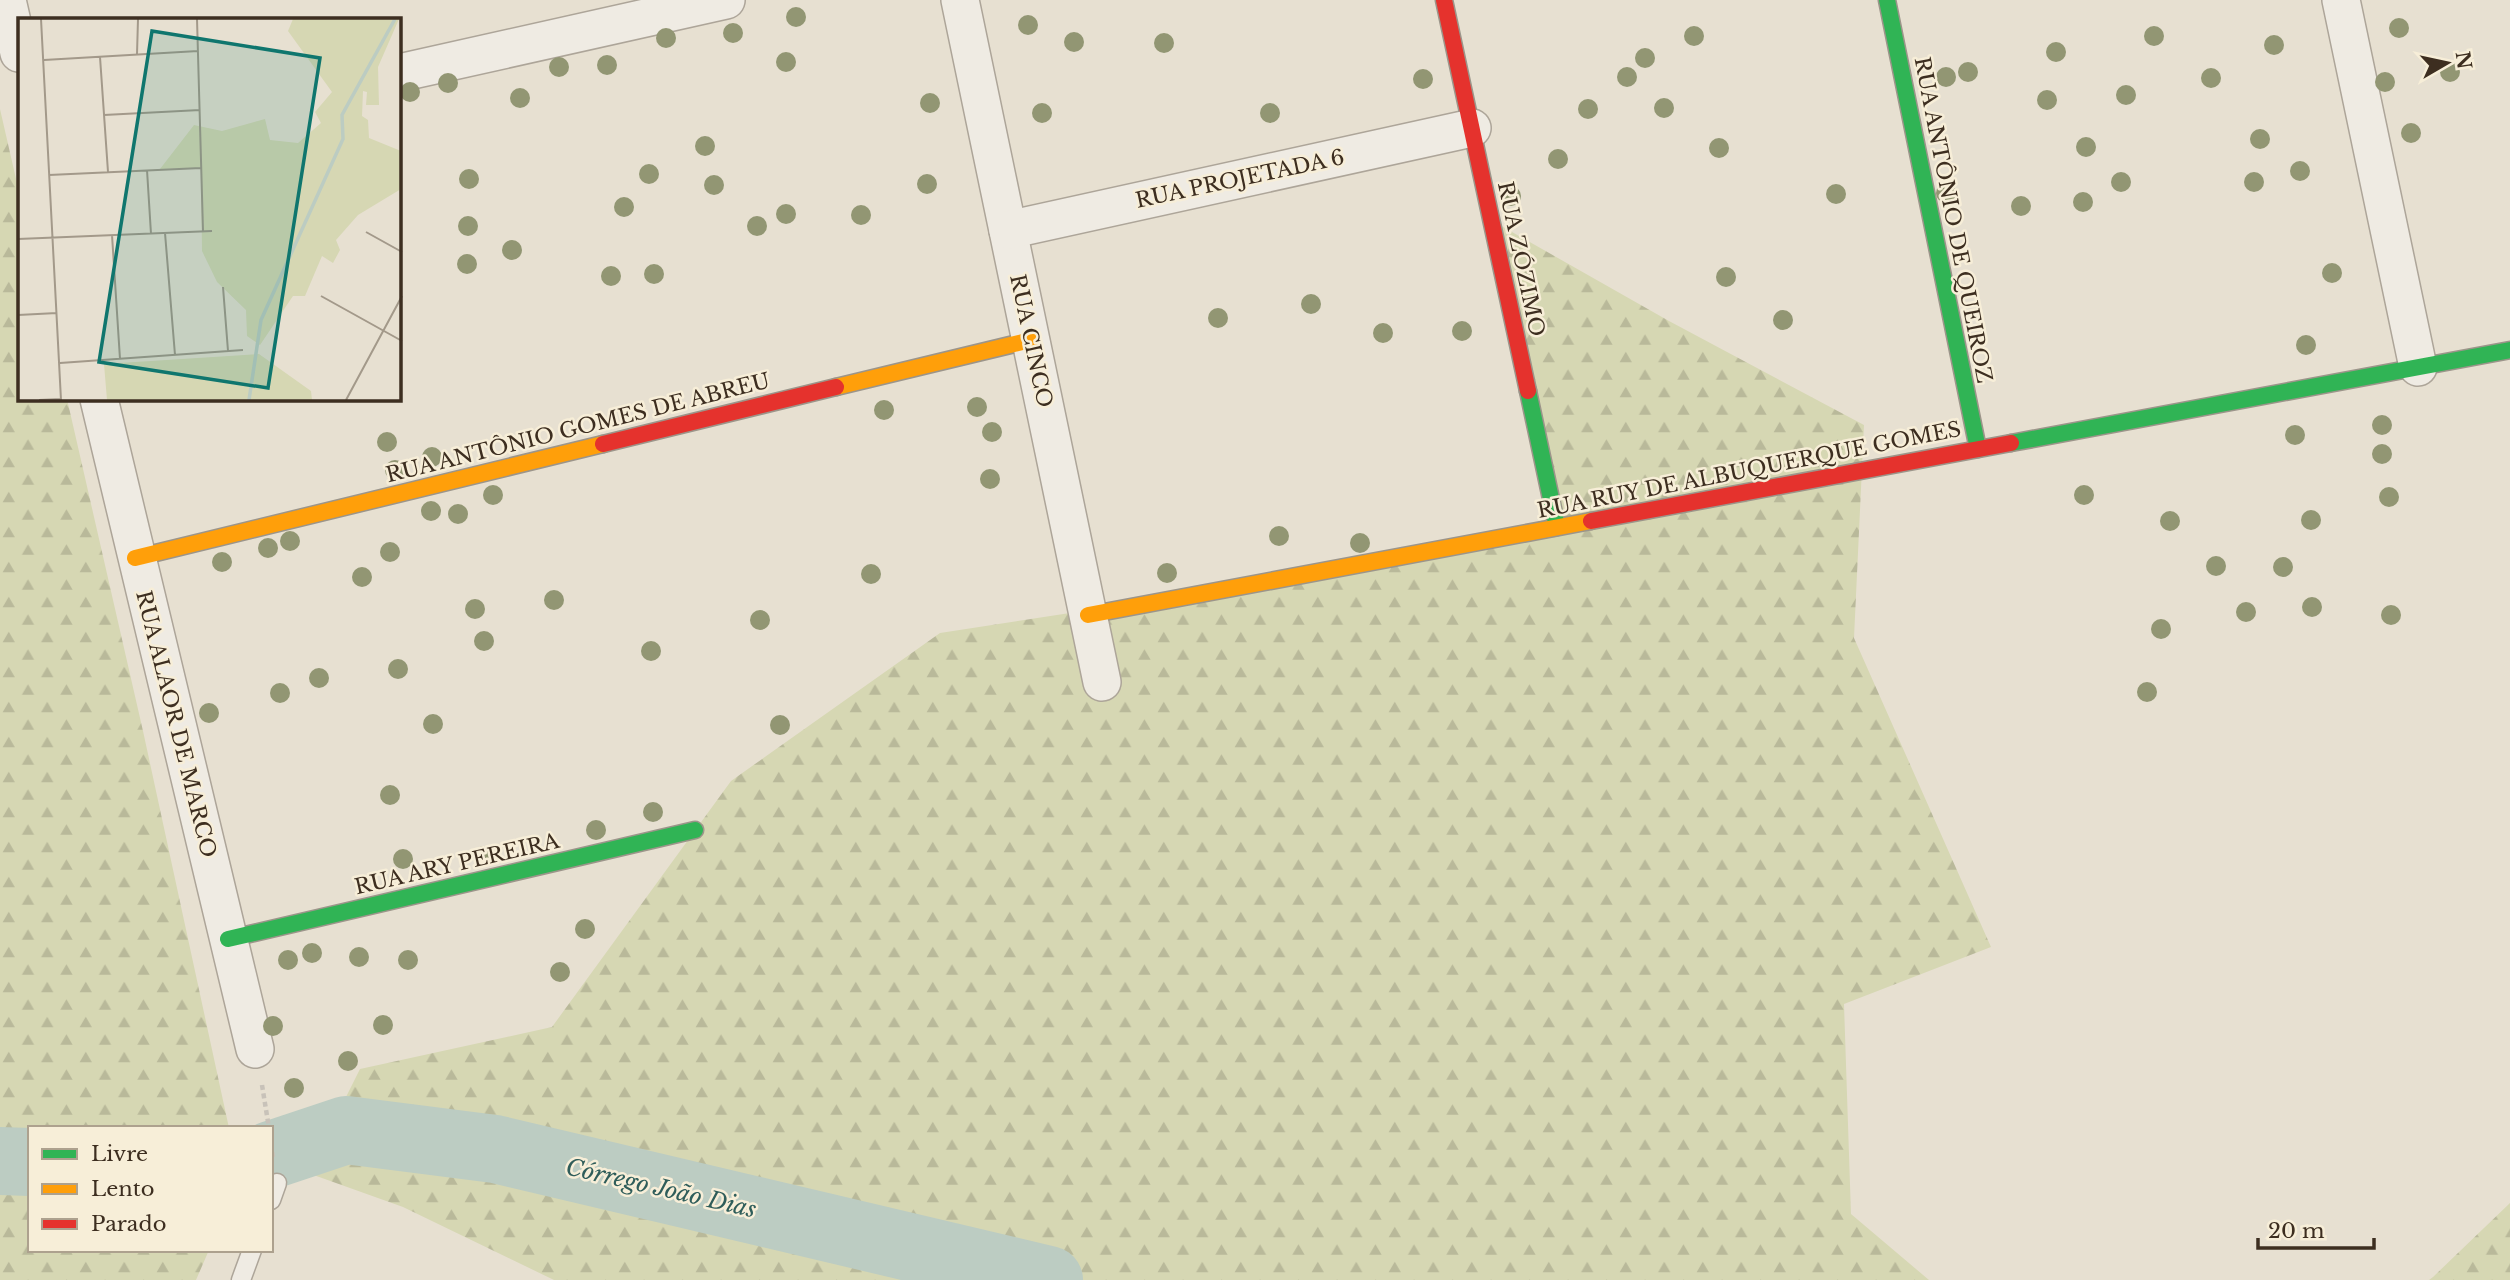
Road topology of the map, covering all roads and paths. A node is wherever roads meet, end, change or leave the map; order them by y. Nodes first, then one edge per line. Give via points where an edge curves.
1 (7, 0) edge
2 (726, 0) edge
3 (960, 0) edge
4 (1444, 0) edge
5 (1887, 0) edge
6 (2341, 0) edge
7 (18, 49) edge
8 (401, 74) edge
9 (1472, 128) junction
10 (1008, 230) junction
11 (1031, 340) junction
12 (2510, 350) edge
13 (2418, 367) junction
14 (99, 401) edge
15 (1978, 449) junction
16 (1557, 527) junction
17 (135, 558) junction
18 (1088, 615) junction
19 (1102, 682) dead end
20 (695, 830) dead end
21 (229, 939) junction
22 (255, 1049) dead end
23 (262, 1087) dead end
24 (269, 1126) edge
25 (251, 1252) edge
26 (241, 1280) edge

1 - 7 street
2 - 8 street
3 - 10 street, RUA CINCO
4 - 9 street, RUA ZÓZIMO
5 - 15 street, RUA ANTÔNIO DE QUEIROZ
6 - 13 street
9 - 10 street, RUA PROJETADA 6
9 - 16 street, RUA ZÓZIMO
10 - 11 street, RUA CINCO
11 - 17 street, RUA ANTÔNIO GOMES DE ABREU
11 - 18 street, RUA CINCO
12 - 13 street, RUA RUY DE ALBUQUERQUE GOMES
13 - 15 street, RUA RUY DE ALBUQUERQUE GOMES
14 - 17 street, RUA ALAOR DE MARCO
15 - 16 street, RUA RUY DE ALBUQUERQUE GOMES
16 - 18 street, RUA RUY DE ALBUQUERQUE GOMES
17 - 21 street, RUA ALAOR DE MARCO
18 - 19 street, RUA CINCO
20 - 21 street, RUA ARY PEREIRA
21 - 22 street, RUA ALAOR DE MARCO
23 - 24 path
25 - 26 lane

